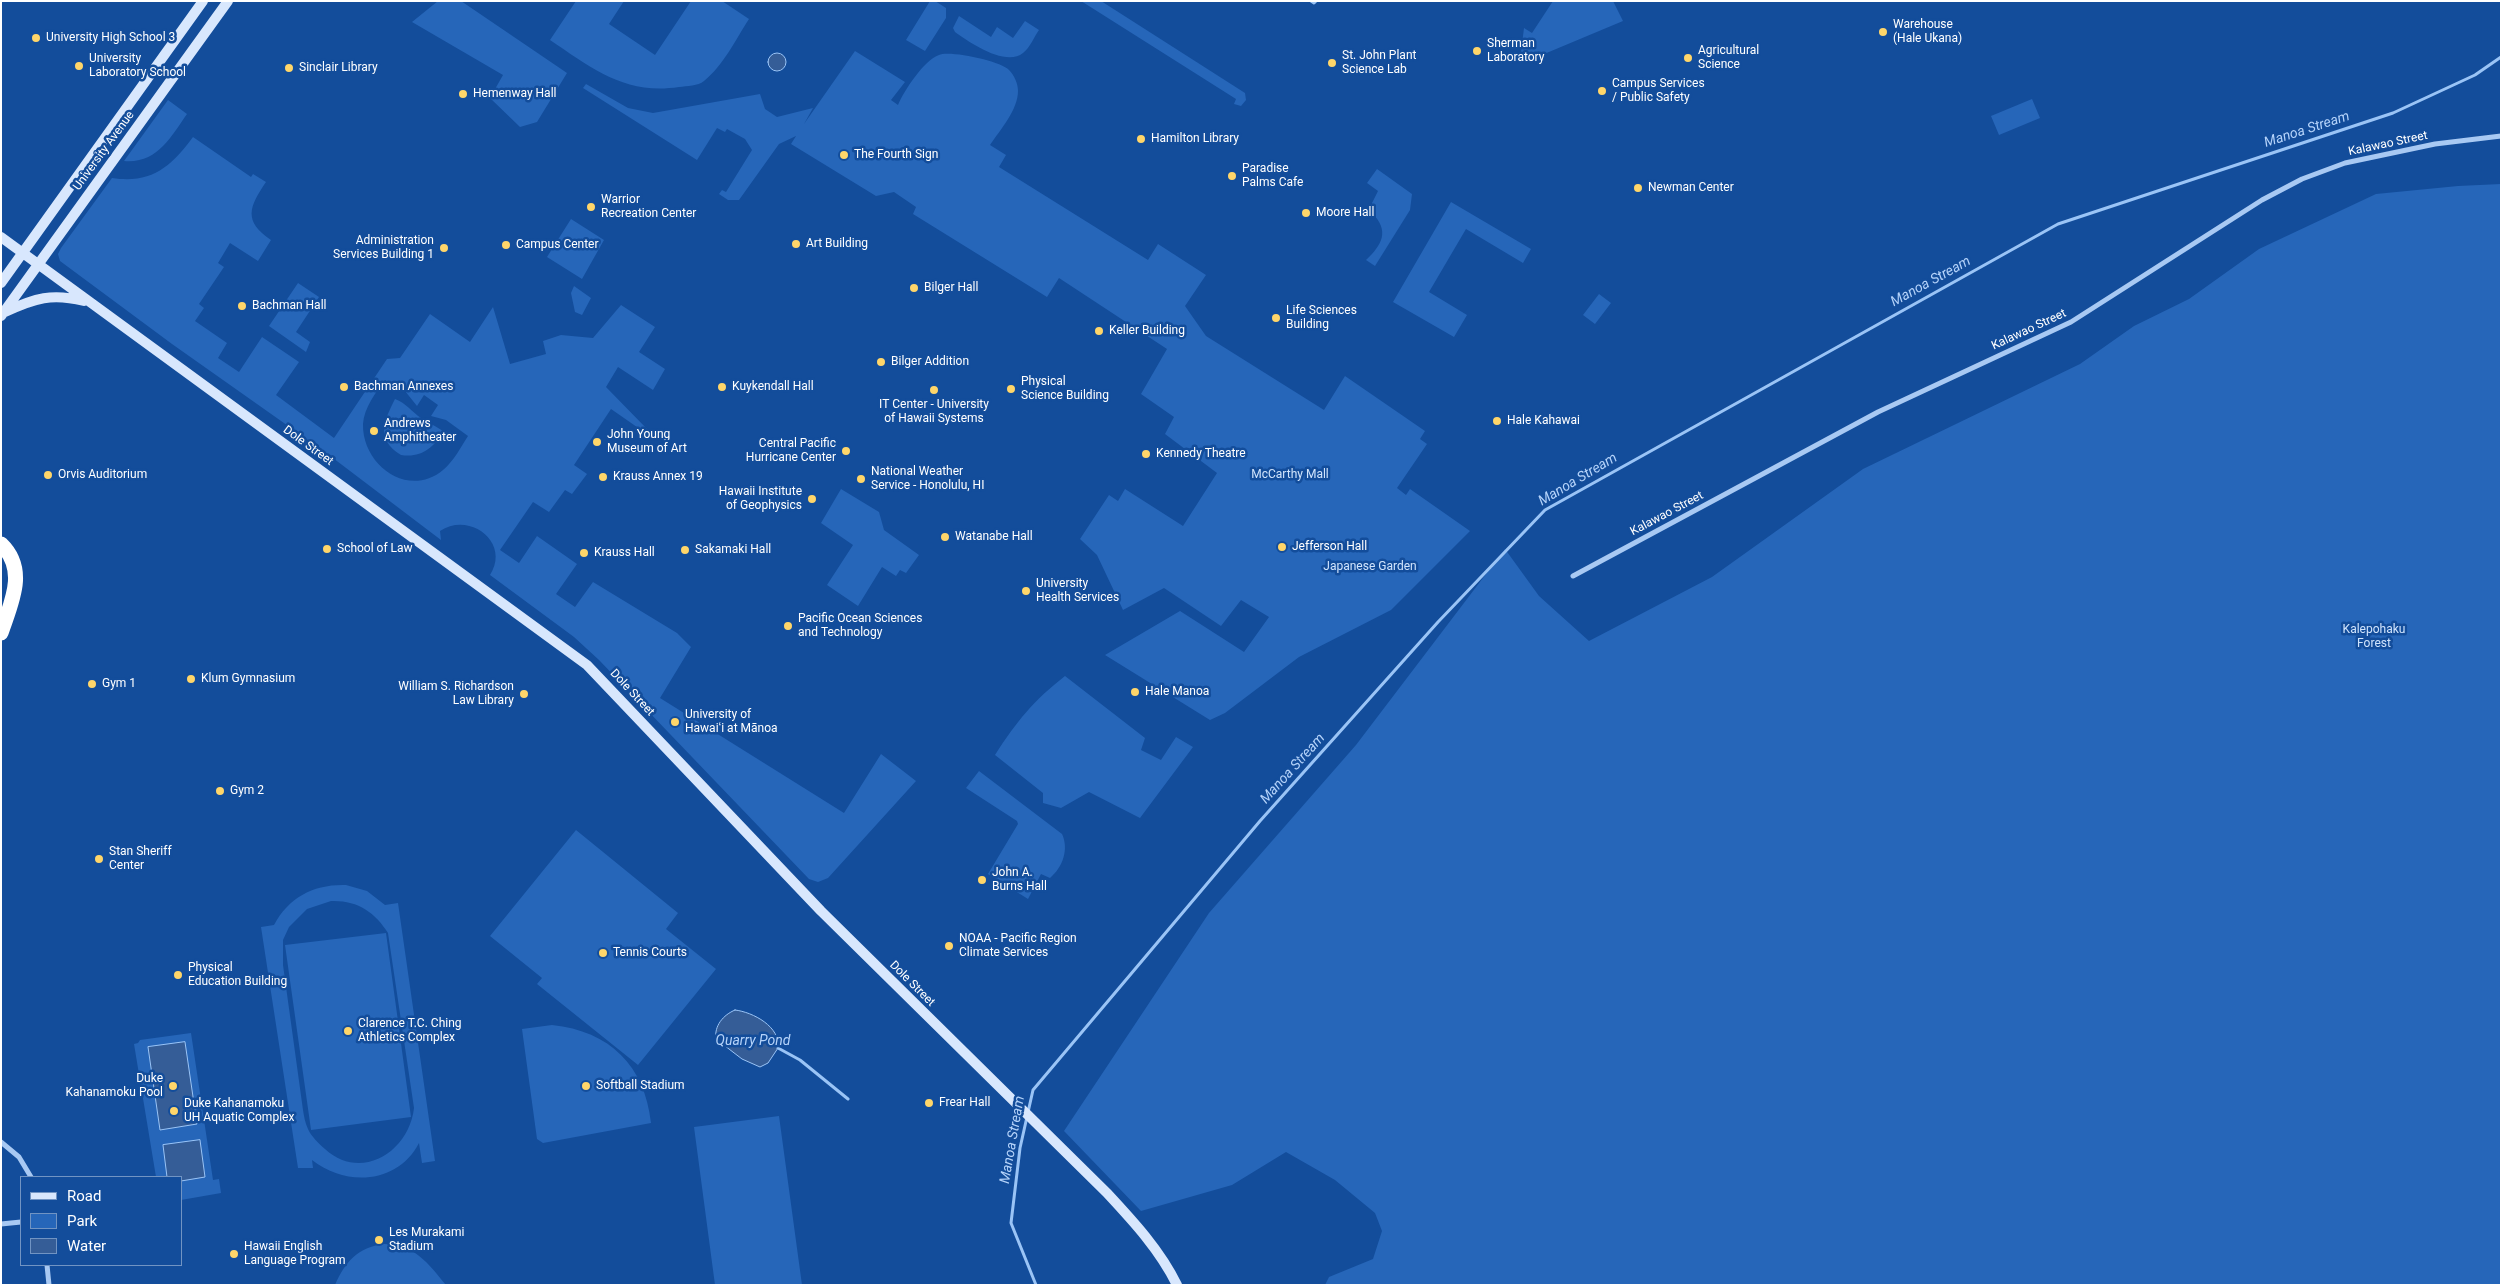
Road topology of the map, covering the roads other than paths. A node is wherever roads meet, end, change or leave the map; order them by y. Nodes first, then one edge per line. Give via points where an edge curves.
1 (203, 1) edge
2 (228, 1) edge
3 (2501, 136) edge
4 (1, 237) edge
5 (22, 251) junction
6 (38, 264) junction
7 (1, 282) edge
8 (88, 302) junction
9 (2, 315) edge
10 (1, 544) edge
11 (1573, 576) dead end
12 (1, 633) edge
13 (1, 1142) edge
14 (30, 1176) edge
15 (20, 1222) edge
16 (1, 1224) edge
17 (47, 1266) edge
18 (49, 1285) edge
19 (1177, 1285) edge

1 - 5 street, University Avenue
2 - 6 street, University Avenue
3 - 11 street, Kalawao Street via 2435,144 2345,163 2302,179 2262,200 2071,322 1878,412
4 - 5 street, Dole Street
5 - 6 street, Dole Street
5 - 7 street, University Avenue
6 - 8 street, Dole Street
6 - 9 street, University Avenue
8 - 9 street via 65,296 49,297 36,299
8 - 19 street, Dole Street via 587,664 821,911 1064,1149 1137,1226
10 - 12 highway via 15,564 17,580
13 - 14 street via 19,1157
15 - 16 street
17 - 18 street

